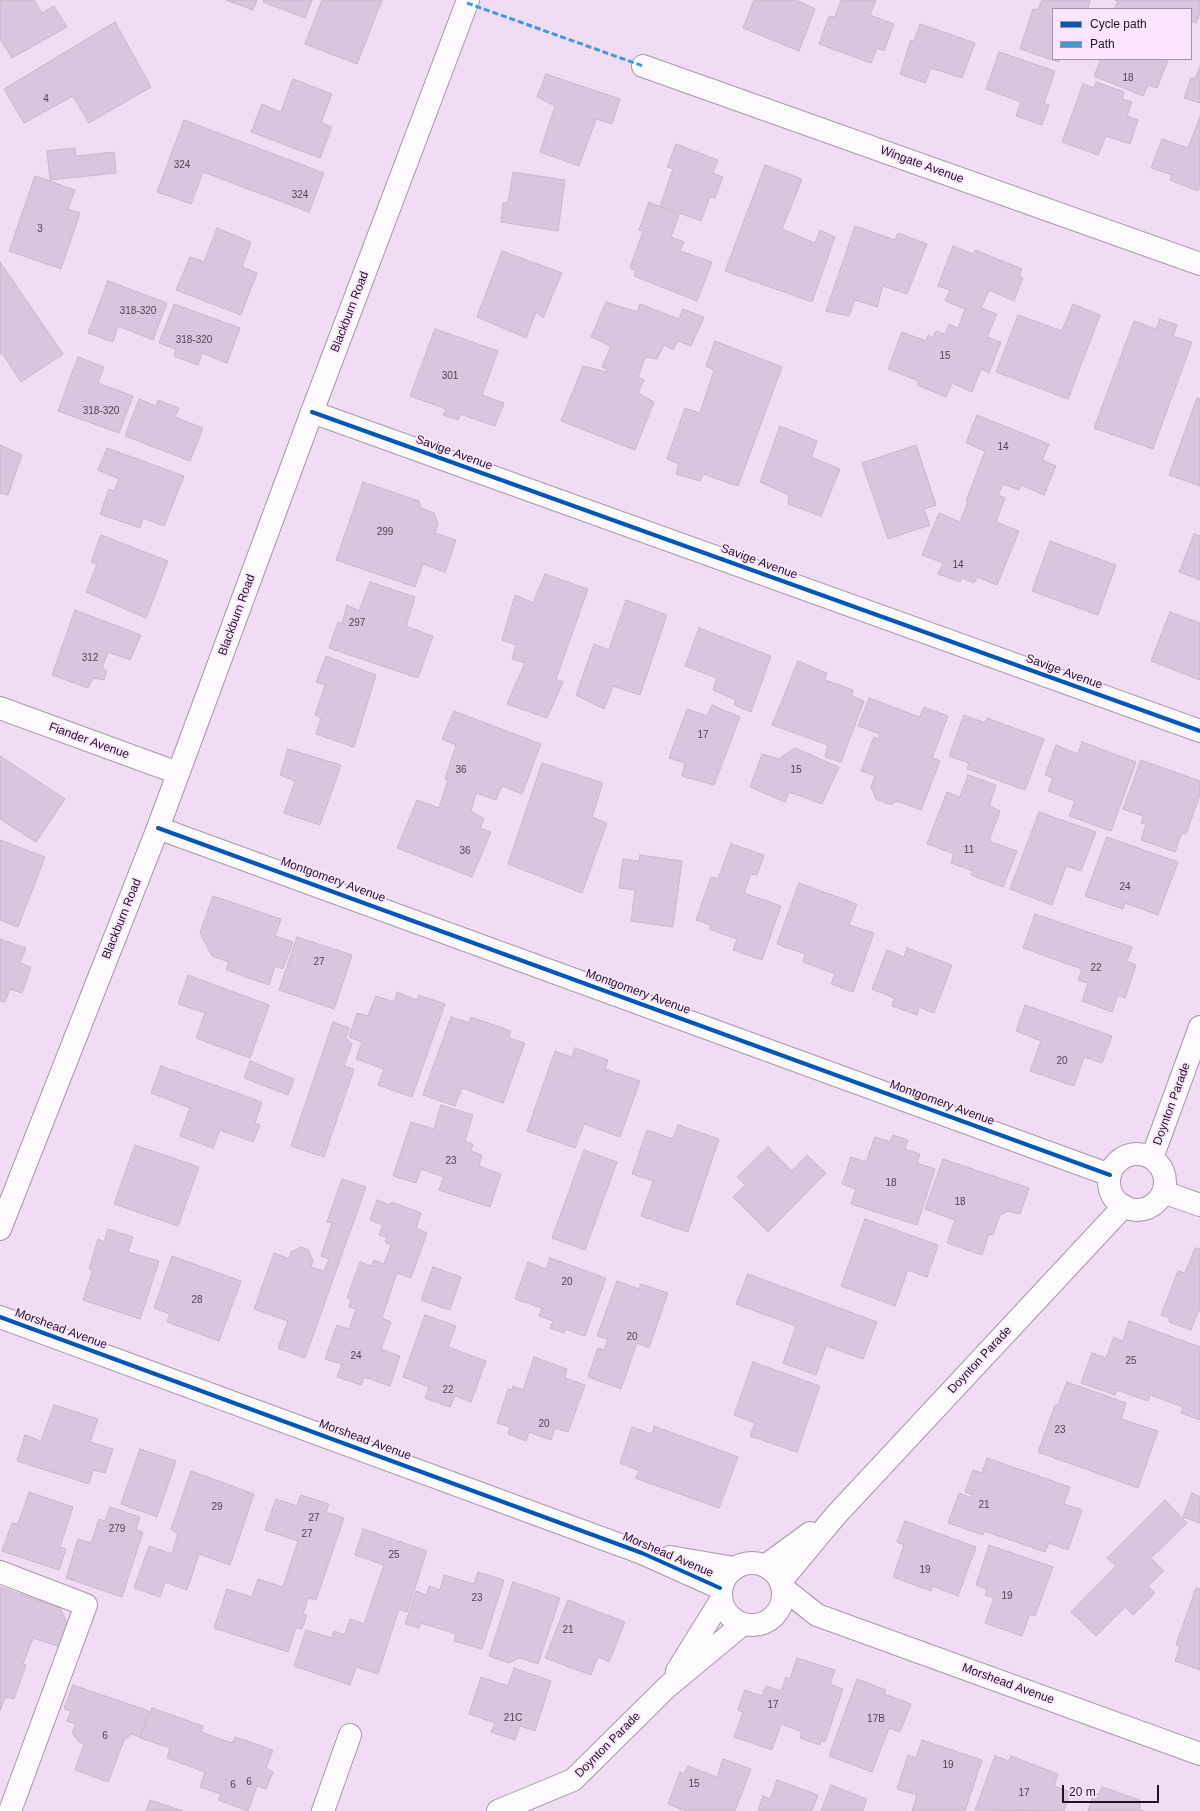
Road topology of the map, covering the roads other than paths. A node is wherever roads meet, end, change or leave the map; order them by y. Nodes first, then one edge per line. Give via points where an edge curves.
1 (468, 0) edge
2 (643, 66) dead end
3 (1200, 264) edge
4 (312, 412) junction
5 (0, 708) edge
6 (1200, 731) edge
7 (178, 773) junction
8 (158, 828) junction
9 (1200, 1027) edge
10 (1152, 1158) junction
11 (1110, 1175) junction
12 (1164, 1192) junction
13 (1200, 1205) edge
14 (1124, 1206) junction
15 (0, 1229) edge
16 (0, 1317) edge
17 (836, 1515) junction
18 (642, 1553) junction
19 (766, 1566) junction
20 (734, 1568) junction
21 (0, 1572) edge
22 (782, 1585) junction
23 (720, 1594) junction
24 (776, 1614) junction
25 (817, 1615) junction
26 (743, 1624) junction
27 (667, 1687) junction
28 (350, 1735) dead end
29 (1200, 1754) edge
30 (10, 1811) edge
31 (324, 1811) edge
32 (498, 1811) edge

1 - 4 street, Blackburn Road
2 - 3 street, Wingate Avenue
4 - 6 street, Savige Avenue
4 - 7 street, Blackburn Road
5 - 7 street, Fiander Avenue
7 - 8 street, Blackburn Road
8 - 11 street, Montgomery Avenue
8 - 15 street, Blackburn Road
9 - 10 street, Doynton Parade
10 - 11 street via 1140,1154 1130,1155 1114,1166
10 - 12 street via 1164,1173
11 - 14 street via 1112,1192
12 - 13 street
12 - 14 street via 1151,1206 1142,1209
14 - 17 street, Doynton Parade
16 - 18 street, Morshead Avenue
17 - 19 street, Doynton Parade
17 - 22 street, Doynton Parade
18 - 20 street, Morshead Avenue
18 - 23 street, Morshead Avenue
19 - 20 street via 755,1562 744,1563
19 - 22 street via 775,1572
20 - 23 street, Doynton Parade via 724,1578
21 - 30 street via 86,1605
22 - 24 street via 783,1599
22 - 25 street, Morshead Avenue
23 - 26 street via 726,1611 733,1620
23 - 27 street, Doynton Parade
24 - 25 street, Morshead Avenue
24 - 26 street via 758,1625
25 - 29 street, Morshead Avenue
26 - 27 street, Doynton Parade
27 - 32 street, Doynton Parade via 573,1780
28 - 31 street

